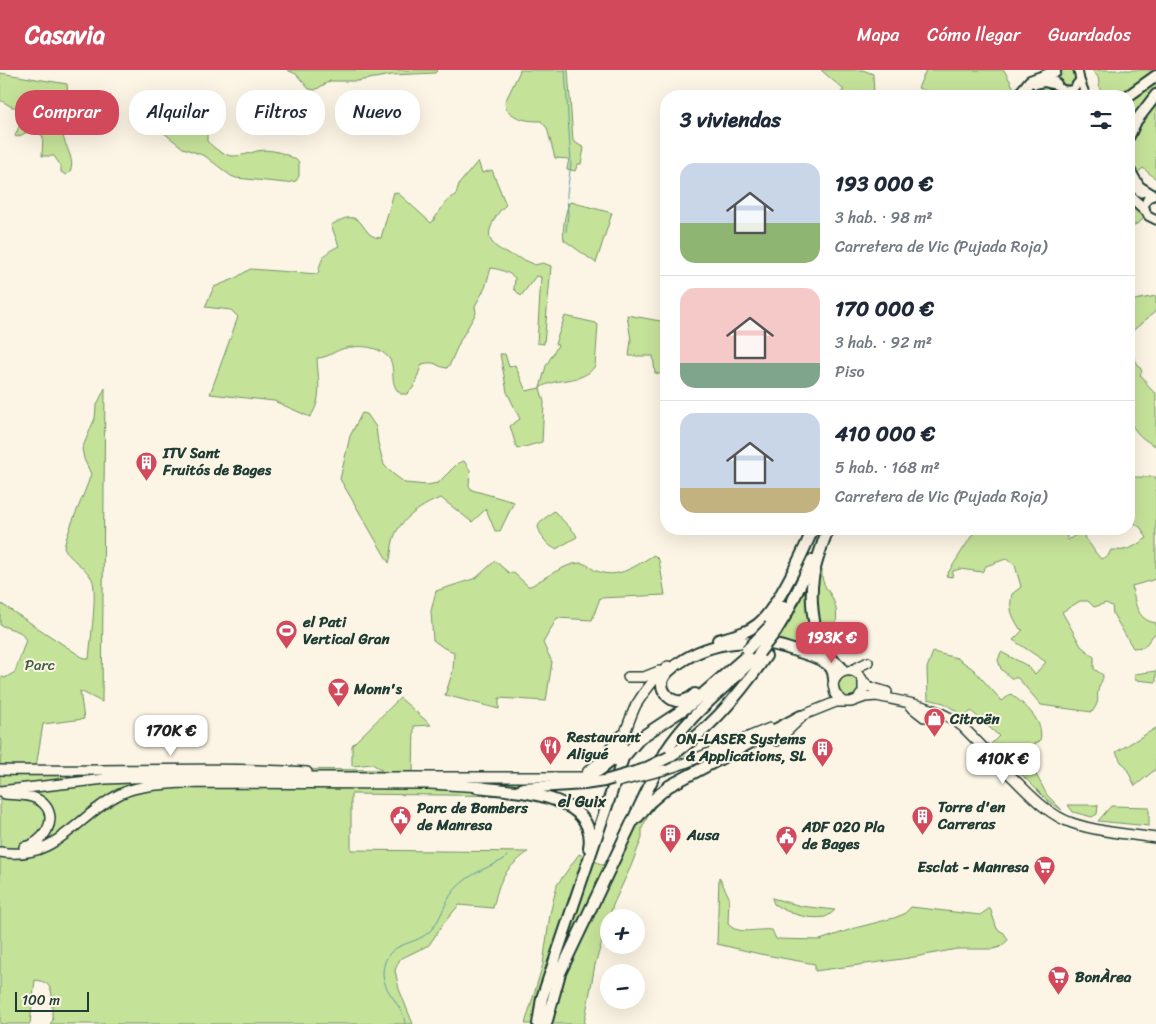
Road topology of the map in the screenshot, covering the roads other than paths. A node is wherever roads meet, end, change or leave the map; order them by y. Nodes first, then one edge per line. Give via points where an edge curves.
1 (1078, 70) edge
2 (1055, 71) edge
3 (1156, 76) edge
4 (1080, 80) junction
5 (1056, 84) junction
6 (1156, 84) edge
7 (1023, 90) edge
8 (1027, 90) edge
9 (1071, 90) joint
10 (1083, 90) edge
11 (1135, 91) edge
12 (1156, 95) edge
13 (1135, 99) edge
14 (1135, 123) edge
15 (1135, 182) edge
16 (1135, 187) edge
17 (1152, 195) edge
18 (1135, 196) edge
19 (1135, 200) edge
20 (1144, 207) junction
21 (1156, 220) edge
22 (810, 535) edge
23 (817, 535) edge
24 (822, 535) edge
25 (826, 535) edge
26 (774, 629) junction
27 (695, 650) junction
28 (756, 653) junction
29 (665, 669) junction
30 (846, 669) junction
31 (834, 679) junction
32 (862, 679) junction
33 (641, 696) junction
34 (856, 700) junction
35 (843, 701) junction
36 (903, 702) junction
37 (803, 715) junction
38 (924, 717) dead end
39 (624, 735) junction
40 (776, 741) dead end
41 (0, 770) edge
42 (342, 774) junction
43 (430, 776) junction
44 (180, 783) junction
45 (603, 783) junction
46 (476, 787) junction
47 (523, 788) joint
48 (1, 792) edge
49 (607, 803) junction
50 (628, 832) junction
51 (1156, 832) edge
52 (1156, 838) edge
53 (0, 847) edge
54 (0, 852) edge
55 (578, 892) junction
56 (542, 998) junction
57 (533, 1024) edge
58 (538, 1024) edge
59 (546, 1024) edge

1 - 4 street
2 - 5 street
2 - 7 highway via 1030,81
3 - 11 highway
4 - 9 street
4 - 10 street
5 - 8 highway via 1037,82
5 - 9 street via 1063,90
6 - 13 highway
12 - 14 highway
15 - 17 highway via 1138,188
16 - 17 street
17 - 20 street
18 - 20 street
19 - 20 highway
20 - 21 street via 1148,216
22 - 27 highway via 784,587 763,619 748,630
23 - 26 highway
24 - 26 highway via 787,613
25 - 30 highway via 812,578 811,602 821,646
26 - 28 highway, bridge
27 - 29 main road
27 - 30 main road via 732,640 767,640 791,646
28 - 31 highway via 689,699 676,701 664,692 663,679 682,661 701,651 742,642 778,646 808,655 829,666
28 - 45 highway, bridge via 744,687 688,743 642,770
28 - 49 highway via 704,695 630,747
28 - 50 highway via 731,683 673,740
29 - 33 main road
29 - 33 main road via 644,677 628,677 638,683
30 - 31 main road
30 - 32 main road
30 - 32 main road via 868,662 862,668
31 - 35 main road via 834,693
32 - 34 main road via 863,692
32 - 51 main road via 870,687 932,703 955,714 1037,796 1076,820
33 - 39 main road
34 - 35 main road
34 - 36 main road via 877,696
35 - 37 main road
36 - 38 main road
36 - 52 main road via 930,708 952,718 1042,806 1061,818 1092,828
37 - 40 main road
37 - 45 main road, bridge via 685,763
37 - 50 highway via 669,786 649,802
39 - 43 main road via 608,766 586,777
39 - 49 highway
41 - 42 main road via 152,768
42 - 43 main road
42 - 48 main road via 112,775
43 - 48 main road via 148,777
44 - 46 main road
44 - 48 main road via 105,783
44 - 54 main road via 136,788 120,794 58,840 30,851
45 - 47 highway
46 - 47 main road
46 - 55 highway via 534,794 562,803 579,813 590,836
48 - 53 main road via 31,796 43,803 49,812 50,822 46,834 36,844 20,848
49 - 55 highway
50 - 59 highway via 560,973
55 - 56 highway
56 - 57 highway
56 - 58 highway

